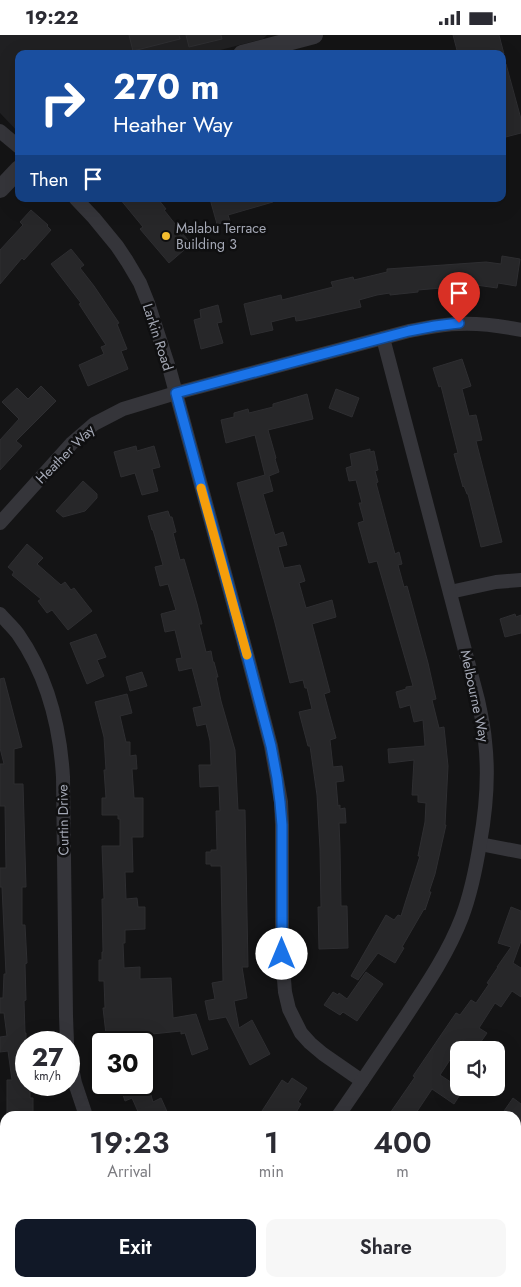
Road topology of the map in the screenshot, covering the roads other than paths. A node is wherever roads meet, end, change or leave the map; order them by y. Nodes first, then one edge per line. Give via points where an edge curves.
1 (314, 35) edge
2 (290, 38) edge
3 (254, 50) edge
4 (0, 131) edge
5 (15, 144) edge
6 (15, 173) edge
7 (0, 189) edge
8 (79, 202) edge
9 (521, 330) edge
10 (383, 338) junction
11 (176, 393) junction
12 (0, 523) edge
13 (521, 580) edge
14 (450, 592) junction
15 (0, 614) edge
16 (480, 844) junction
17 (521, 852) edge
18 (67, 1031) edge
19 (362, 1081) junction
20 (79, 1096) edge
21 (84, 1111) edge
22 (341, 1111) edge

1 - 2 street
2 - 3 street
4 - 5 street
6 - 7 street
8 - 11 street, Larkin Road via 117,246 140,283
9 - 10 street, Heather Way via 459,323
10 - 11 street, Heather Way
10 - 14 street, Melbourne Way
11 - 12 street, Heather Way via 123,409 94,424 72,443
11 - 19 street, Larkin Road via 277,778 282,825 282,954 289,1009 310,1043
13 - 14 street
14 - 16 street, Melbourne Way via 486,742 486,810
15 - 18 street, Curtin Drive via 18,633 30,655 51,702 58,727 63,777
16 - 17 street
16 - 19 street, Melbourne Way via 470,894 452,940 435,972
19 - 22 street, Melbourne Way
20 - 21 street

